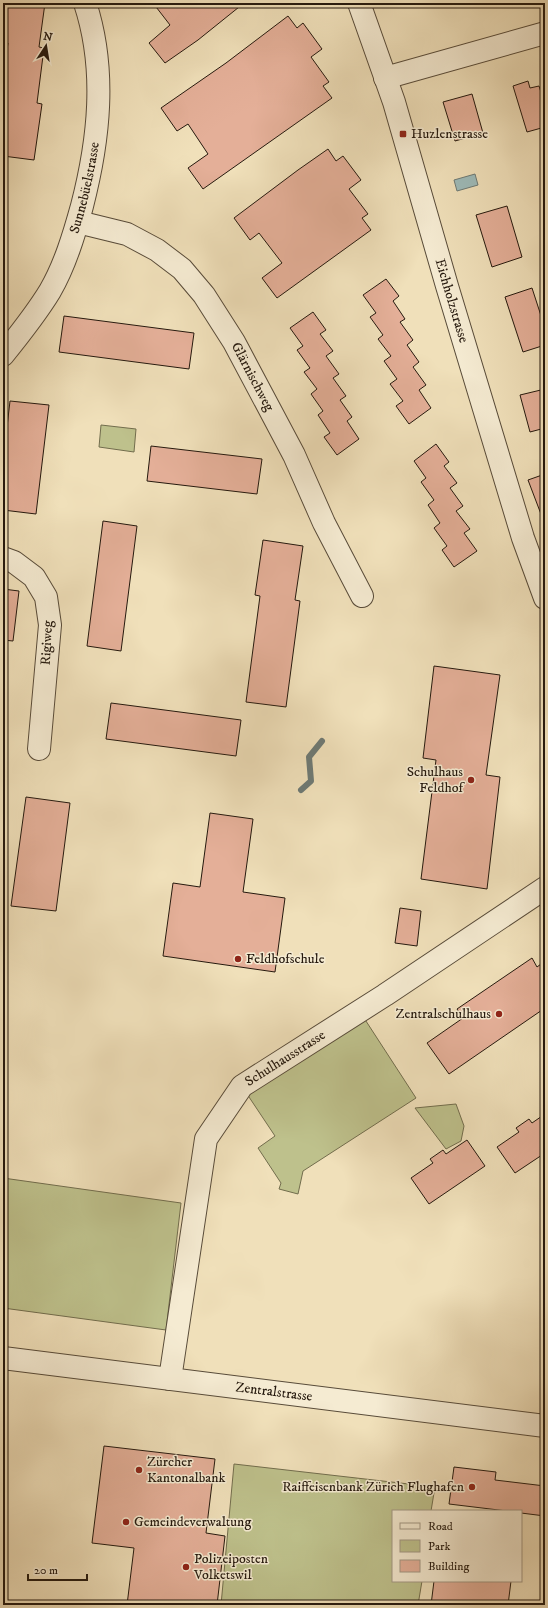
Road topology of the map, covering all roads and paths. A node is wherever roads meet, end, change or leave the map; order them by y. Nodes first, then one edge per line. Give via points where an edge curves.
1 (85, 3) edge
2 (359, 3) edge
3 (545, 33) edge
4 (385, 78) junction
5 (78, 222) junction
6 (3, 354) edge
7 (3, 558) edge
8 (362, 596) dead end
9 (545, 598) edge
10 (39, 749) dead end
11 (545, 888) edge
12 (3, 1358) edge
13 (170, 1380) junction
14 (545, 1426) edge

1 - 5 street, Sunnebüelstrasse via 92,23 99,91 91,171
2 - 4 street, Eichholzstrasse
3 - 4 street
4 - 9 street, Eichholzstrasse via 523,538
5 - 6 street, Sunnebüelstrasse via 50,290 27,326
5 - 8 street, Glärnischweg via 127,234 157,250 182,269 204,295 234,342 294,455 324,523
7 - 10 street, Rigiweg via 14,562 34,577 46,597 50,625
11 - 13 street, Schulhausstrasse via 385,995 242,1086 206,1140
12 - 13 street, Zentralstrasse
13 - 14 street, Zentralstrasse

